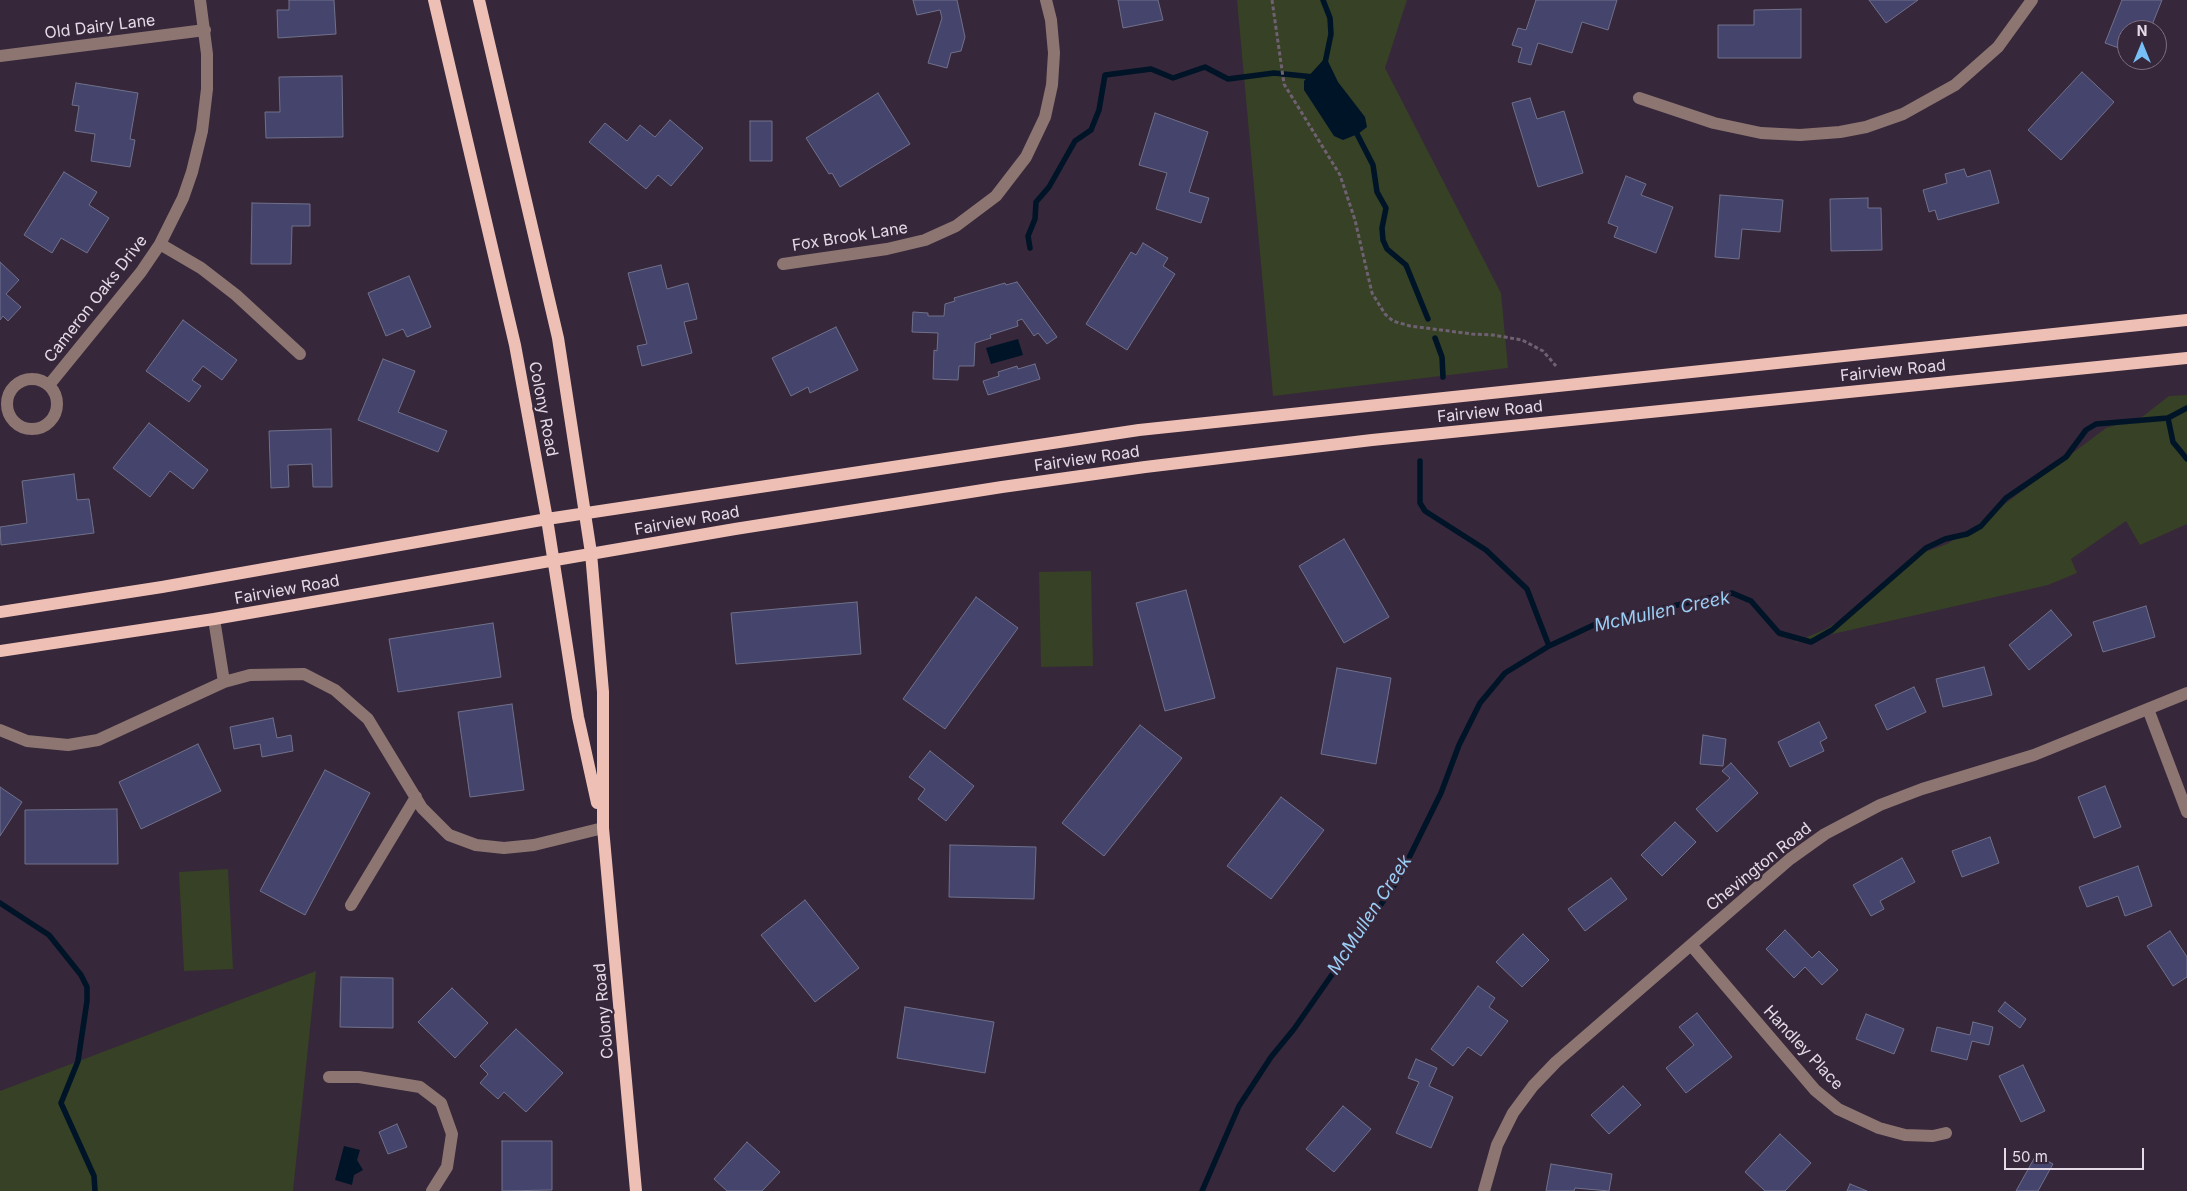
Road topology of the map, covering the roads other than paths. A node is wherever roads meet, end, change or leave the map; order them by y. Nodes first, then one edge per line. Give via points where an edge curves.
1 (200, 0) edge
2 (434, 0) edge
3 (479, 0) edge
4 (1046, 0) edge
5 (2032, 0) edge
6 (205, 30) junction
7 (0, 56) edge
8 (1639, 98) dead end
9 (160, 244) junction
10 (783, 264) dead end
11 (2187, 320) edge
12 (300, 354) dead end
13 (2187, 358) edge
14 (49, 385) junction
15 (586, 513) junction
16 (548, 519) junction
17 (591, 553) junction
18 (554, 560) junction
19 (0, 612) edge
20 (214, 620) junction
21 (0, 651) edge
22 (224, 682) junction
23 (2187, 693) edge
24 (2148, 709) junction
25 (0, 730) edge
26 (416, 797) junction
27 (2187, 812) edge
28 (603, 828) junction
29 (351, 905) dead end
30 (1691, 945) junction
31 (329, 1077) dead end
32 (1946, 1133) dead end
33 (432, 1191) edge
34 (636, 1191) edge
35 (1484, 1191) edge

1 - 6 street, Cameron Oaks Drive
2 - 16 main road, Colony Road via 515,345
3 - 15 main road, Colony Road via 558,338
4 - 10 street, Fox Brook Lane via 1054,53 1052,85 1044,117 1026,157 996,196 956,226 925,240 887,249
5 - 8 street via 1998,47 1955,85 1903,114 1866,127 1800,135 1761,133
6 - 7 street, Old Dairy Lane
6 - 9 street, Cameron Oaks Drive via 207,89 202,131 183,198
9 - 12 street via 236,295
9 - 14 street, Cameron Oaks Drive
11 - 15 main road, Fairview Road via 1139,430
13 - 17 main road, Fairview Road via 1372,440 1145,467
14 - 14 street via 30,379 12,388 7,407 16,424 35,430 52,421 58,402
15 - 16 main road, Fairview Road
15 - 17 main road, Colony Road
16 - 18 main road, Colony Road
16 - 19 main road, Fairview Road
17 - 18 main road, Fairview Road
17 - 28 main road, Colony Road via 602,692
18 - 20 main road, Fairview Road
18 - 28 main road, Colony Road via 578,716
20 - 21 main road, Fairview Road
20 - 22 street
22 - 25 street via 98,740 68,745 27,741
22 - 26 street via 250,675 304,674 334,690 368,719
23 - 24 street, Chevington Road
24 - 27 street
24 - 30 street, Chevington Road via 2034,755 1922,788 1859,815 1790,859
26 - 28 street via 422,808 449,835 476,845 504,848 534,845
26 - 29 street
28 - 34 main road, Colony Road
30 - 32 street, Handley Place via 1816,1090 1838,1109 1896,1133 1933,1136
30 - 35 street, Chevington Road via 1556,1062 1533,1086 1513,1113 1497,1145
31 - 33 street via 359,1077 420,1087 441,1103 452,1134 447,1167

